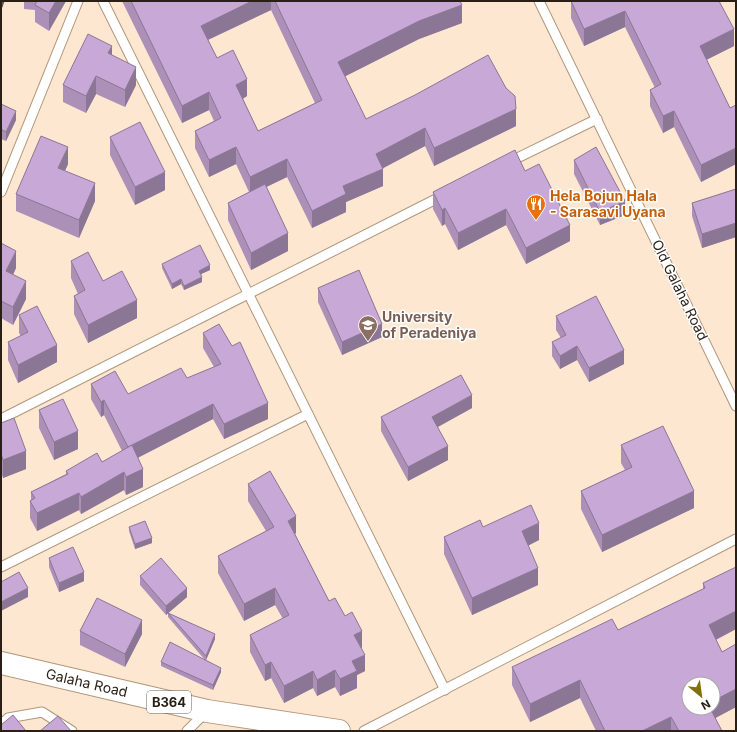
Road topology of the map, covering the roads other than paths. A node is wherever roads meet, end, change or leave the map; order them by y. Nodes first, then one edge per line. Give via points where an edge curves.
1 (78, 1) edge
2 (103, 1) edge
3 (539, 1) edge
4 (597, 119) junction
5 (497, 169) edge
6 (1, 192) edge
7 (447, 194) edge
8 (248, 293) junction
9 (736, 406) edge
10 (308, 414) junction
11 (1, 419) edge
12 (736, 539) edge
13 (1, 567) edge
14 (1, 663) edge
15 (445, 690) junction
16 (207, 711) junction
17 (1, 725) edge
18 (72, 731) edge
19 (187, 731) edge
20 (339, 731) edge
21 (364, 731) edge

1 - 6 lane
2 - 8 lane
3 - 4 lane, Old Galaha Road
4 - 5 lane
4 - 9 lane, Old Galaha Road
7 - 8 lane
8 - 10 lane
8 - 11 lane
10 - 13 lane
10 - 15 lane
12 - 15 lane
14 - 16 main road, Galaha Road / B364
15 - 21 lane
16 - 19 lane
16 - 20 main road, Galaha Road / B364
17 - 18 lane via 8,718 42,712

